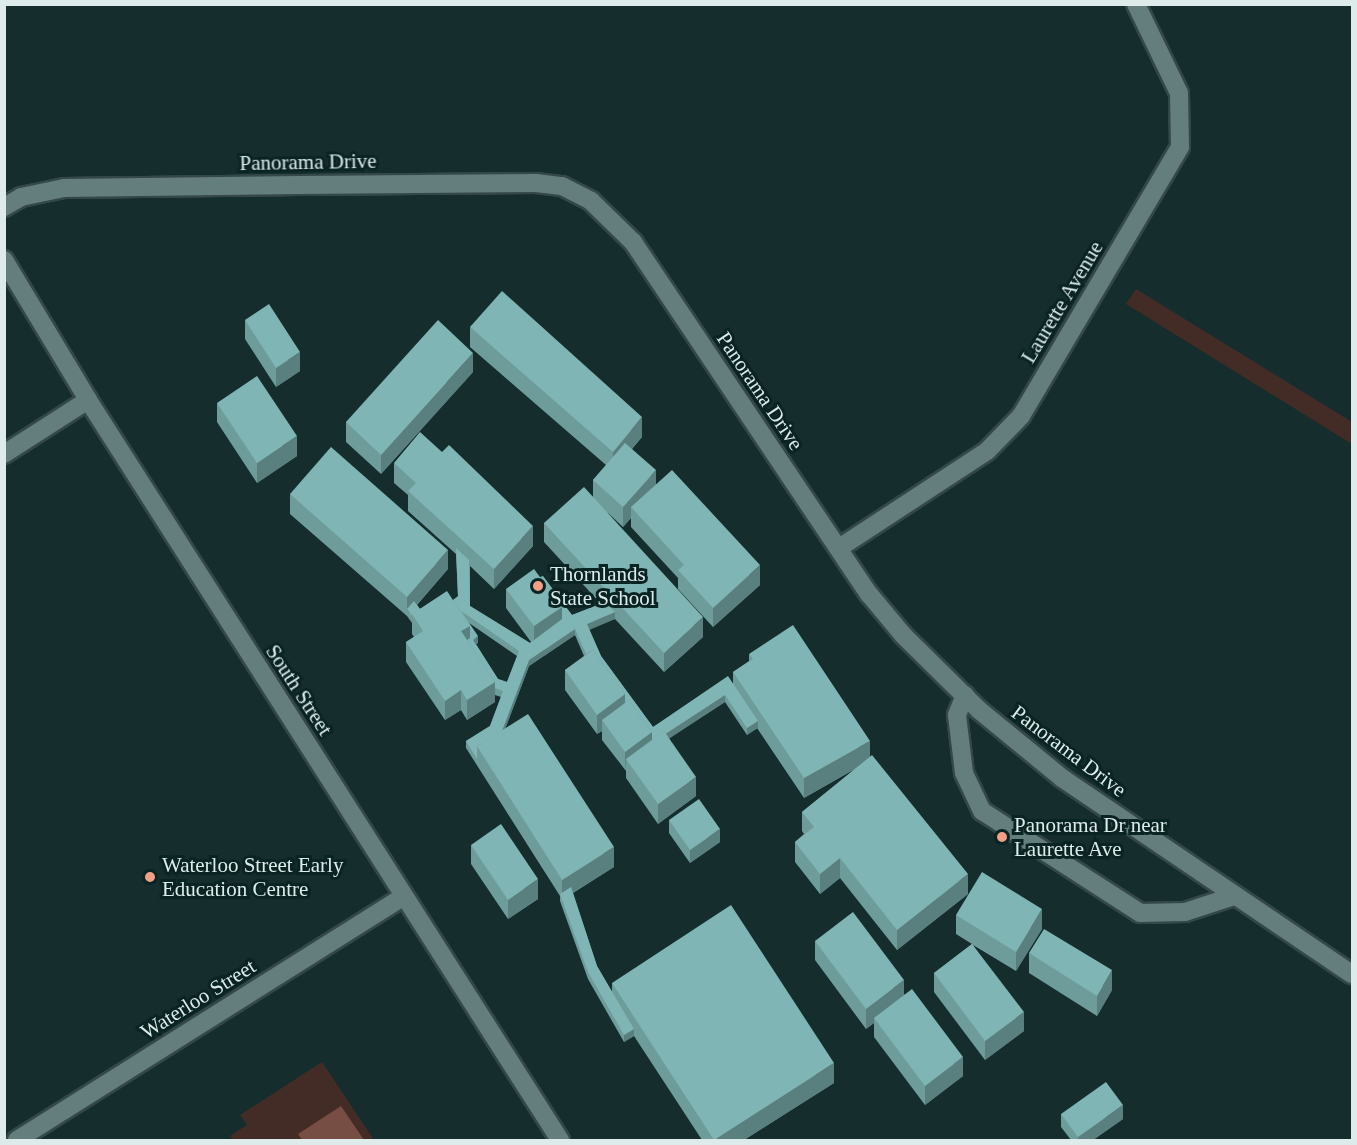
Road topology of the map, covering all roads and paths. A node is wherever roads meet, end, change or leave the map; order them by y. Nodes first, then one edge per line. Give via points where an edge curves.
1 (1137, 4) edge
2 (4, 207) edge
3 (4, 260) edge
4 (88, 400) junction
5 (4, 454) edge
6 (839, 548) junction
7 (964, 695) junction
8 (404, 896) junction
9 (1234, 896) junction
10 (1353, 974) edge
11 (17, 1140) edge
12 (560, 1140) edge

1 - 6 street, Laurette Avenue via 1179,93 1180,147 1021,416 987,451
2 - 6 street, Panorama Drive via 21,197 64,188 562,186 591,201 633,242
3 - 4 street, South Street
4 - 5 street
4 - 8 street, South Street
6 - 7 street, Panorama Drive via 903,635
7 - 9 street, Panorama Drive via 1062,778
7 - 9 street via 957,715 964,773 982,811 1140,913 1185,912
8 - 11 street, Waterloo Street
8 - 12 street, South Street
9 - 10 street, Panorama Drive

